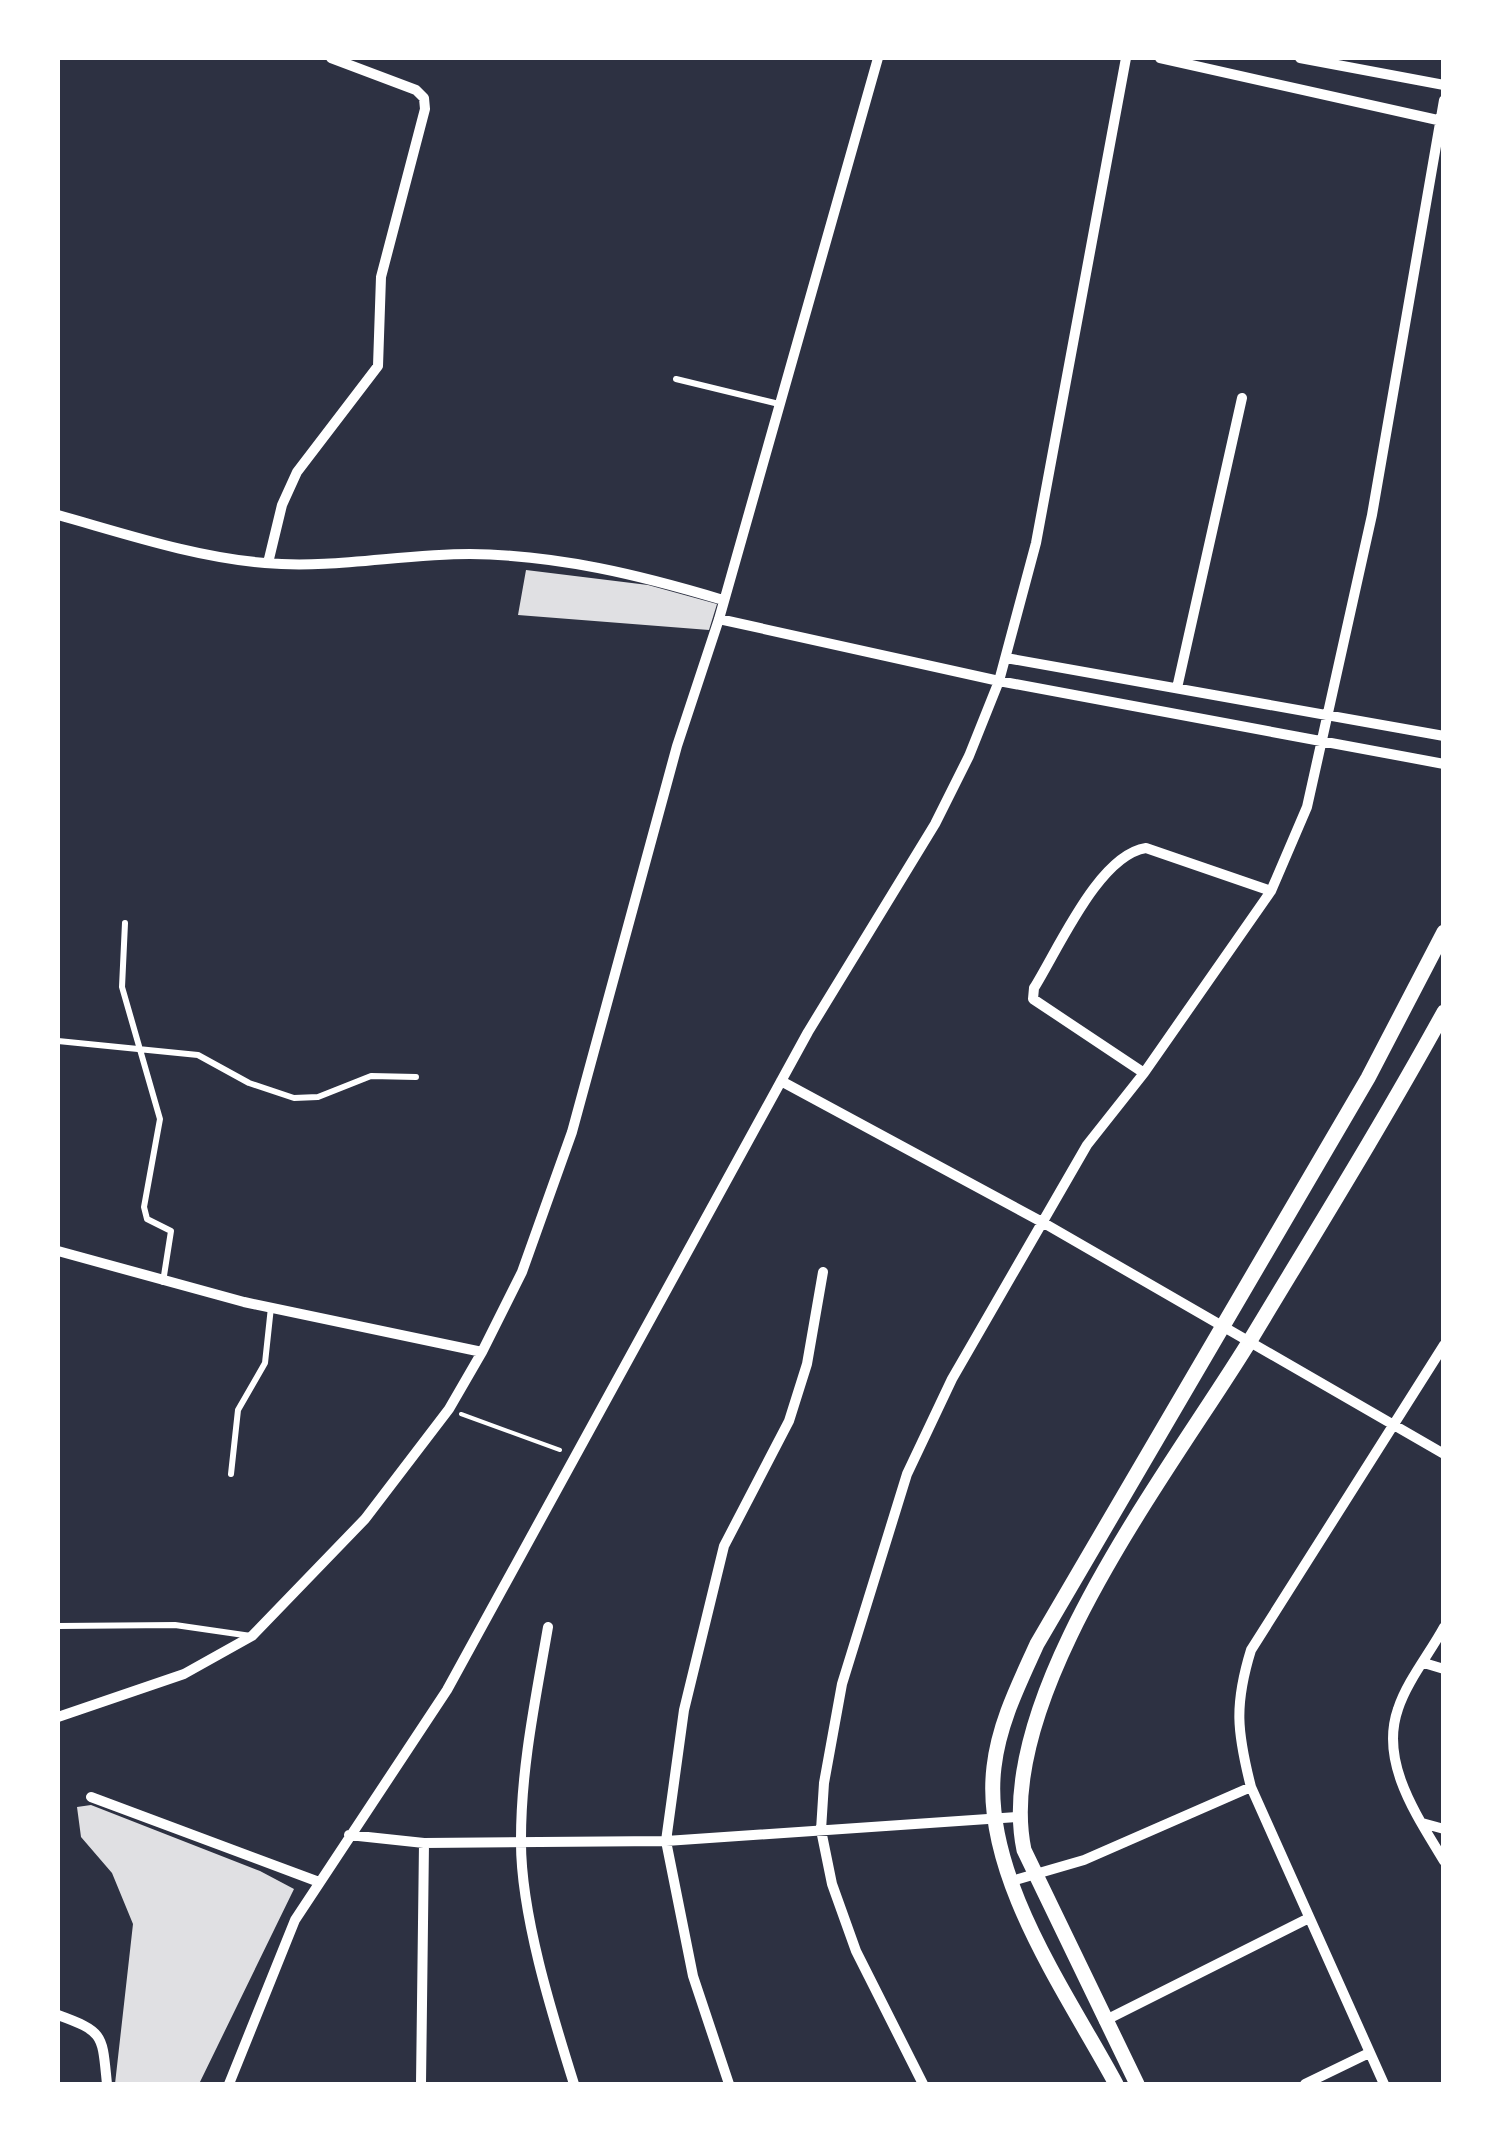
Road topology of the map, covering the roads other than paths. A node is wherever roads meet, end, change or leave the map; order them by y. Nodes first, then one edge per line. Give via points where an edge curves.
1 (331, 58) edge
2 (878, 58) edge
3 (1126, 58) edge
4 (1160, 58) edge
5 (1300, 58) edge
6 (1444, 86) edge
7 (1444, 100) edge
8 (1442, 121) edge
9 (676, 378) dead end
10 (1242, 398) dead end
11 (779, 404) junction
12 (58, 515) edge
13 (268, 564) junction
14 (723, 600) junction
15 (719, 619) junction
16 (1006, 658) junction
17 (1000, 682) junction
18 (1177, 688) junction
19 (1330, 714) junction
20 (1444, 736) edge
21 (1323, 740) junction
22 (1444, 764) edge
23 (1271, 891) junction
24 (125, 923) dead end
25 (1444, 932) edge
26 (1444, 1012) edge
27 (58, 1042) edge
28 (137, 1049) junction
29 (1144, 1074) junction
30 (416, 1076) dead end
31 (780, 1081) junction
32 (1042, 1222) junction
33 (58, 1251) edge
34 (824, 1272) dead end
35 (163, 1282) junction
36 (271, 1307) junction
37 (1224, 1326) junction
38 (1249, 1342) junction
39 (1444, 1345) edge
40 (482, 1352) junction
41 (1394, 1427) junction
42 (1444, 1454) edge
43 (232, 1474) dead end
44 (58, 1626) edge
45 (548, 1627) dead end
46 (1444, 1627) edge
47 (252, 1636) junction
48 (1424, 1663) junction
49 (1444, 1668) edge
50 (58, 1717) edge
51 (1251, 1787) junction
52 (91, 1797) dead end
53 (1017, 1817) junction
54 (993, 1821) junction
55 (1422, 1823) junction
56 (1444, 1829) edge
57 (821, 1830) junction
58 (348, 1834) junction
59 (666, 1841) junction
60 (424, 1843) junction
61 (521, 1843) junction
62 (1444, 1862) edge
63 (1034, 1874) junction
64 (1012, 1881) junction
65 (320, 1882) junction
66 (1310, 1918) junction
67 (58, 2014) edge
68 (1104, 2021) junction
69 (1369, 2053) junction
70 (107, 2084) edge
71 (228, 2084) edge
72 (420, 2084) edge
73 (574, 2084) edge
74 (730, 2084) edge
75 (923, 2084) edge
76 (1116, 2084) edge
77 (1137, 2084) edge
78 (1305, 2084) edge
79 (1384, 2084) edge

1 - 13 street via 416,90 425,109 381,278 378,366 297,472
2 - 11 street
3 - 16 street via 1040,524
4 - 8 street
5 - 6 street
7 - 8 street
8 - 19 street
9 - 11 lane
10 - 18 street
11 - 14 street
12 - 13 street via 153,543
13 - 14 street via 514,556 632,572
14 - 15 street
15 - 17 street
15 - 40 street via 677,746 572,1132 522,1272
16 - 17 street
16 - 18 street
17 - 21 street
17 - 31 street via 935,824
18 - 19 street
19 - 20 street
19 - 21 street
21 - 22 street
21 - 23 street via 1307,807
23 - 29 street
23 - 29 street via 1146,848 1108,868 1034,988 1034,999
24 - 28 lane via 120,968
25 - 37 street
26 - 38 street
27 - 28 lane
28 - 30 lane via 198,1055 294,1098 372,1076
28 - 35 lane via 160,1119 144,1208 147,1218 171,1231
29 - 32 street via 1087,1144
31 - 32 street
31 - 58 street via 446,1690
32 - 37 street
32 - 57 street via 907,1474 842,1684
33 - 35 street
34 - 59 street via 807,1364 788,1420 724,1546 715,1578 684,1710
35 - 36 street
36 - 40 street
36 - 43 lane via 266,1363 238,1410
37 - 38 street
37 - 54 street via 1037,1644 1006,1712 994,1767
38 - 41 street
38 - 53 street via 1080,1618 1043,1698
39 - 41 street
40 - 47 street via 449,1409 365,1519
41 - 42 street
41 - 51 street via 1252,1650 1237,1695 1238,1737
44 - 47 lane via 175,1625
45 - 61 street via 524,1775
46 - 48 street
47 - 50 street via 184,1674
48 - 49 street
48 - 55 street via 1398,1708 1393,1733 1396,1767
51 - 63 street via 1084,1860
51 - 66 street
52 - 65 street
53 - 54 street
53 - 63 street
54 - 57 street
54 - 64 street
55 - 56 street
55 - 62 street
57 - 59 street
57 - 75 street via 856,1951
58 - 60 street
58 - 65 street
59 - 61 street
59 - 74 street via 693,1976
60 - 61 street
60 - 72 street
61 - 73 street via 545,1982
63 - 64 street
63 - 68 street
64 - 76 street
65 - 71 street via 295,1920
66 - 68 street
66 - 69 street
67 - 70 street via 99,2034
68 - 77 street
69 - 78 street
69 - 79 street

